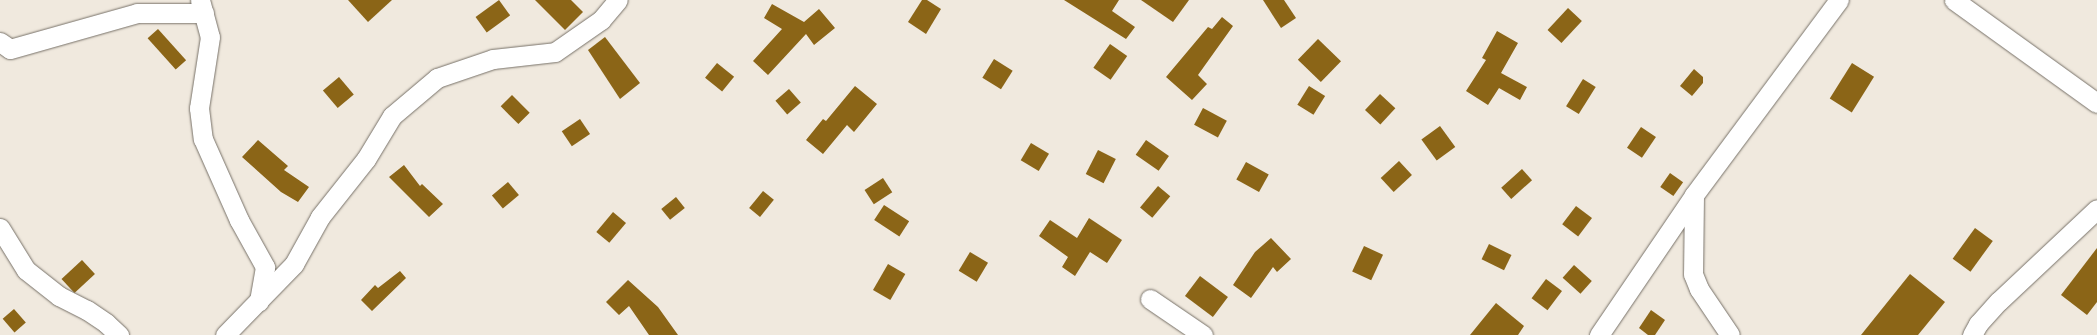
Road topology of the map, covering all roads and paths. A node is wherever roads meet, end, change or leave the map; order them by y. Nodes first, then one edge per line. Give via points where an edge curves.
1 (618, 0) edge
2 (1839, 0) edge
3 (1954, 0) edge
4 (202, 6) edge
5 (0, 42) edge
6 (2097, 103) edge
7 (1694, 195) junction
8 (2097, 209) edge
9 (0, 228) edge
10 (1150, 299) dead end
11 (259, 301) junction
12 (118, 335) edge
13 (225, 335) edge
14 (1203, 335) edge
15 (1599, 335) edge
16 (1730, 335) edge
17 (1972, 335) edge

1 - 11 street via 601,20 555,52 493,59 437,78 392,116 366,159 320,218 294,264
2 - 7 street
3 - 6 street
4 - 5 street via 137,13 10,49
4 - 11 street via 210,37 199,108 203,139 239,220 265,267
7 - 15 street
7 - 16 street via 1694,274 1699,289
8 - 17 street via 1999,301
9 - 12 street via 26,270 59,296 100,319
10 - 14 street
11 - 13 street

